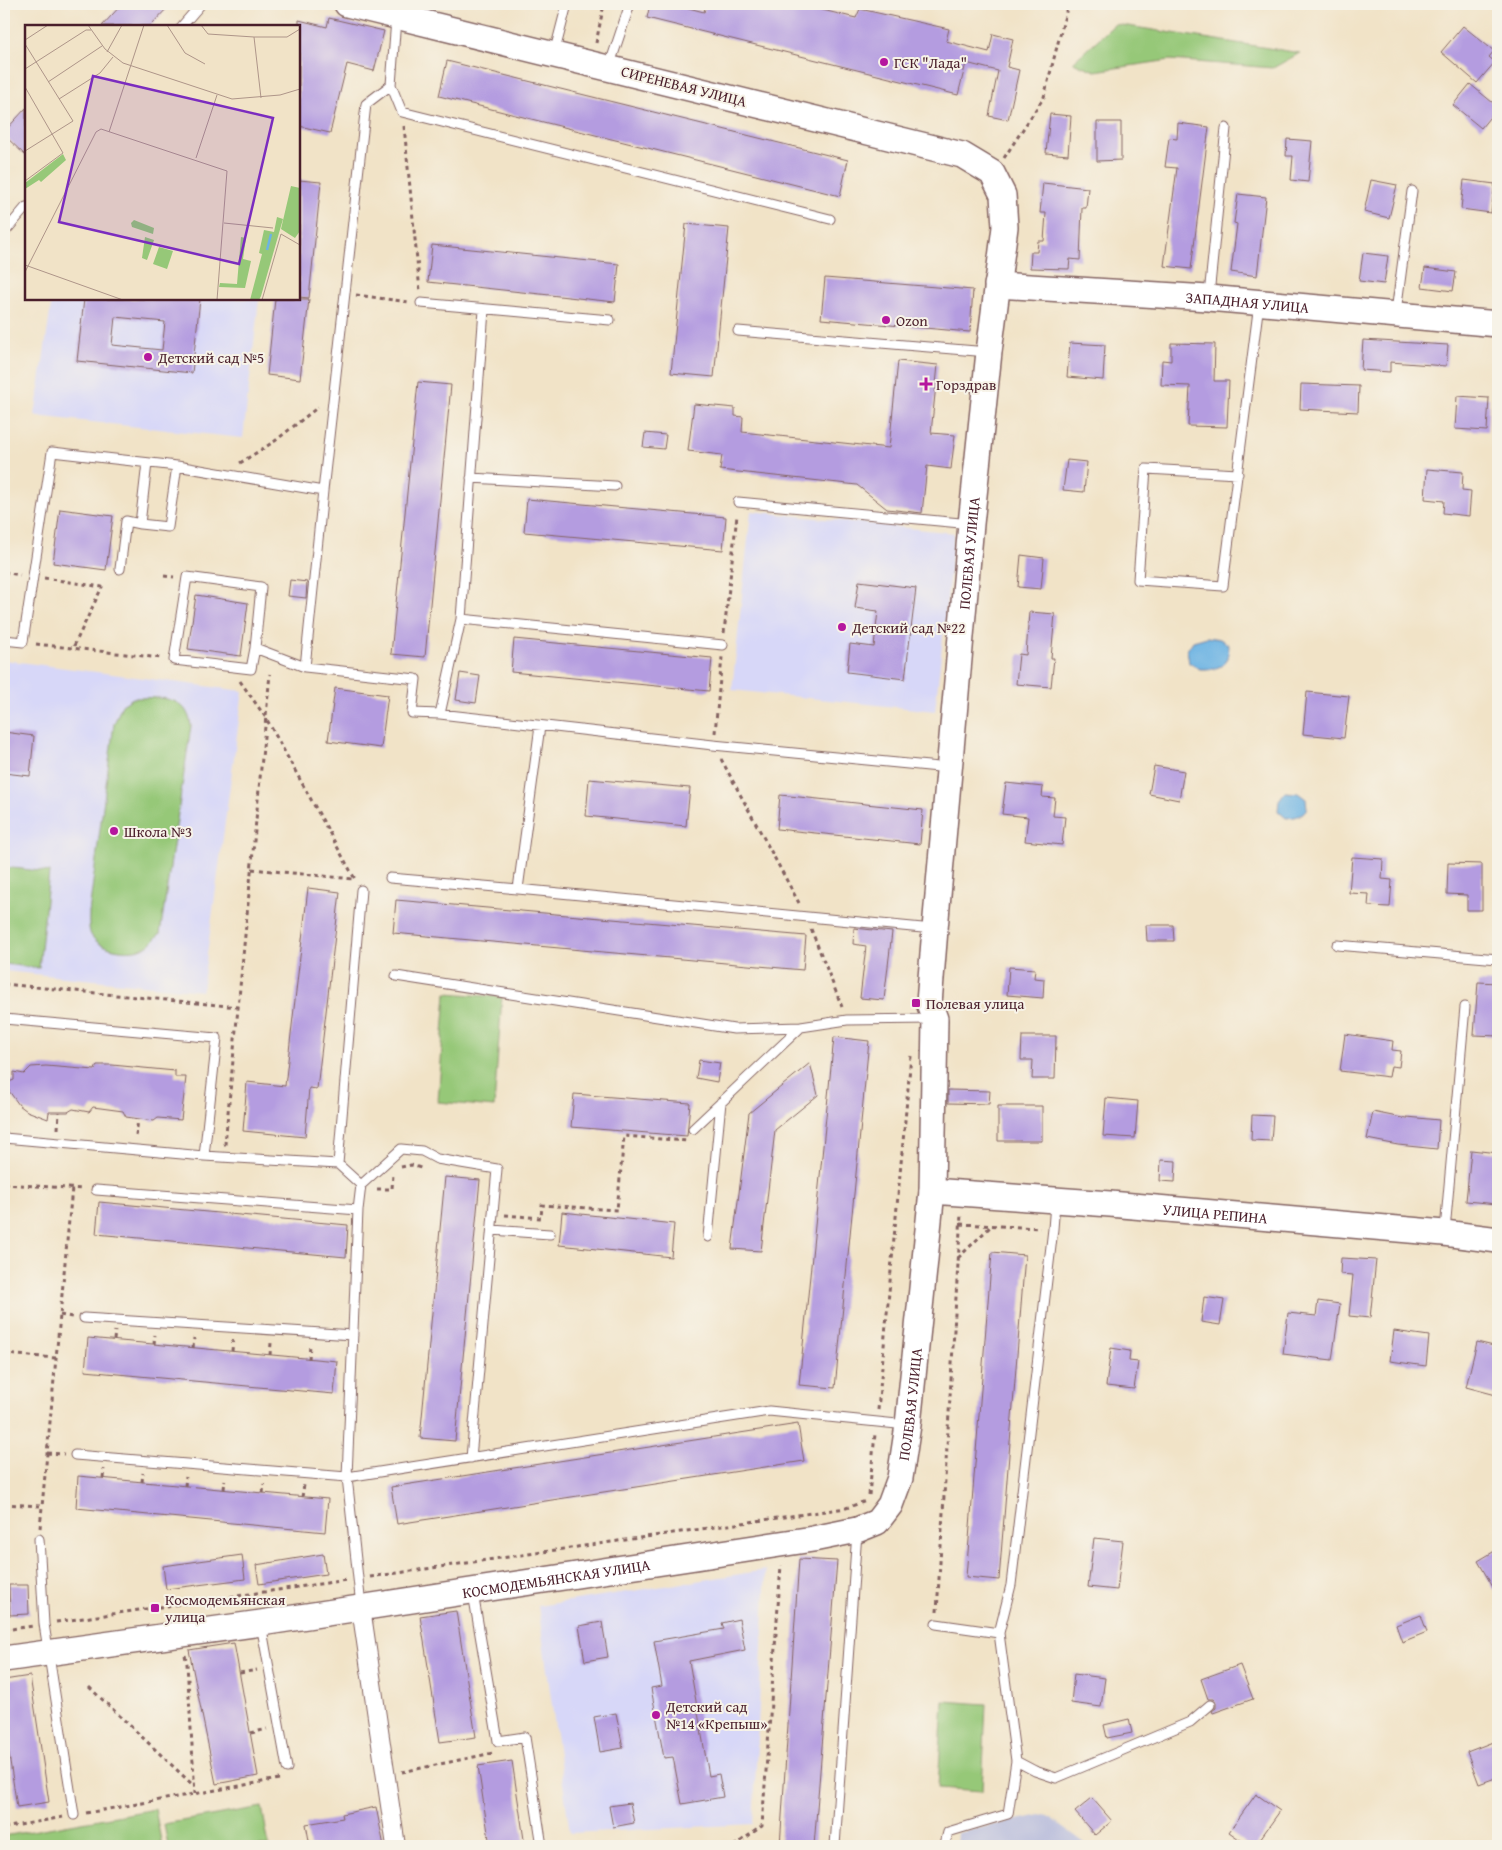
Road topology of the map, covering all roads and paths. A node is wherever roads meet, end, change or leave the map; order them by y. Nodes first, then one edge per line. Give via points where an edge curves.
1 (201, 4) edge
2 (347, 4) edge
3 (567, 4) edge
4 (604, 4) edge
5 (630, 4) edge
6 (1068, 4) edge
7 (397, 16) junction
8 (183, 25) edge
9 (554, 54) junction
10 (600, 66) junction
11 (391, 86) junction
12 (402, 112) junction
13 (1226, 128) dead end
14 (992, 173) junction
15 (1412, 191) dead end
16 (25, 208) edge
17 (830, 218) dead end
18 (4, 233) edge
19 (997, 285) junction
20 (358, 295) dead end
21 (1208, 298) junction
22 (399, 300) dead end
23 (421, 303) joint
24 (1259, 303) junction
25 (484, 310) junction
26 (1396, 315) junction
27 (610, 320) dead end
28 (1498, 324) edge
29 (738, 331) dead end
30 (989, 352) junction
31 (335, 393) junction
32 (147, 463) junction
33 (177, 466) junction
34 (205, 471) junction
35 (1238, 474) junction
36 (471, 478) junction
37 (615, 486) dead end
38 (323, 491) junction
39 (738, 502) joint
40 (140, 524) junction
41 (971, 524) junction
42 (120, 569) dead end
43 (4, 572) edge
44 (33, 577) junction
45 (461, 619) junction
46 (4, 640) edge
47 (23, 642) junction
48 (723, 645) junction
49 (72, 648) junction
50 (255, 648) junction
51 (174, 660) junction
52 (230, 666) junction
53 (305, 666) junction
54 (270, 674) dead end
55 (440, 714) junction
56 (266, 718) junction
57 (540, 726) junction
58 (714, 745) junction
59 (950, 768) junction
60 (252, 869) junction
61 (390, 878) dead end
62 (356, 880) junction
63 (518, 889) junction
64 (361, 890) joint
65 (806, 916) junction
66 (935, 929) junction
67 (1337, 945) dead end
68 (1498, 959) edge
69 (396, 976) dead end
70 (4, 984) edge
71 (1465, 1006) dead end
72 (238, 1007) junction
73 (4, 1019) edge
74 (935, 1019) junction
75 (847, 1020) junction
76 (801, 1027) junction
77 (721, 1102) junction
78 (59, 1112) dead end
79 (138, 1119) dead end
80 (58, 1129) dead end
81 (693, 1129) joint
82 (136, 1136) dead end
83 (4, 1138) edge
84 (225, 1144) dead end
85 (204, 1156) junction
86 (338, 1164) junction
87 (430, 1170) dead end
88 (4, 1184) edge
89 (361, 1187) junction
90 (72, 1188) junction
91 (96, 1190) joint
92 (932, 1191) junction
93 (963, 1193) junction
94 (1055, 1200) junction
95 (358, 1210) junction
96 (493, 1214) junction
97 (960, 1224) junction
98 (992, 1226) junction
99 (1053, 1229) junction
100 (492, 1230) junction
101 (1444, 1233) junction
102 (550, 1234) dead end
103 (708, 1237) dead end
104 (1498, 1240) edge
105 (958, 1258) junction
106 (84, 1318) dead end
107 (353, 1336) junction
108 (4, 1354) edge
109 (56, 1358) junction
110 (908, 1425) junction
111 (74, 1455) dead end
112 (471, 1458) junction
113 (347, 1477) junction
114 (900, 1478) joint
115 (869, 1500) dead end
116 (4, 1504) edge
117 (42, 1506) junction
118 (857, 1530) junction
119 (39, 1539) joint
120 (782, 1557) dead end
121 (358, 1578) junction
122 (472, 1591) junction
123 (361, 1608) junction
124 (44, 1624) junction
125 (261, 1624) junction
126 (936, 1624) joint
127 (4, 1630) edge
128 (199, 1632) junction
129 (999, 1633) junction
130 (48, 1653) junction
131 (4, 1659) edge
132 (89, 1687) dead end
133 (1210, 1705) dead end
134 (525, 1737) junction
135 (1016, 1760) junction
136 (283, 1769) joint
137 (399, 1773) dead end
138 (194, 1786) junction
139 (195, 1794) junction
140 (74, 1815) junction
141 (4, 1828) edge
142 (945, 1844) dead end
143 (396, 1846) edge
144 (542, 1846) edge
145 (734, 1846) edge
146 (835, 1846) edge

1 - 8 lane
2 - 7 street, СИРЕНЕВАЯ УЛИЦА
3 - 9 lane
4 - 10 path
5 - 10 lane
6 - 14 path via 1044,97
7 - 9 street, СИРЕНЕВАЯ УЛИЦА
7 - 11 lane
9 - 10 street, СИРЕНЕВАЯ УЛИЦА
10 - 14 street, СИРЕНЕВАЯ УЛИЦА via 962,155
11 - 12 lane
11 - 31 lane via 366,104
12 - 17 lane
12 - 23 path
13 - 21 lane
14 - 19 street, ПОЛЕВАЯ УЛИЦА via 1003,195 1005,227
15 - 26 lane
16 - 18 lane
19 - 21 street, ЗАПАДНАЯ УЛИЦА
19 - 30 street, ПОЛЕВАЯ УЛИЦА
20 - 22 path
21 - 24 street, ЗАПАДНАЯ УЛИЦА
23 - 25 lane
24 - 26 street, ЗАПАДНАЯ УЛИЦА
24 - 35 lane
25 - 27 lane
25 - 36 lane
26 - 28 street, ЗАПАДНАЯ УЛИЦА
29 - 30 lane
30 - 41 street, ПОЛЕВАЯ УЛИЦА
31 - 34 path via 275,441 236,465
31 - 38 lane
32 - 33 lane
32 - 40 lane
32 - 44 lane via 52,452
33 - 34 lane
33 - 40 lane via 168,527
34 - 38 lane
35 - 35 lane via 1223,586 1138,580 1146,469
36 - 37 lane
36 - 45 lane
38 - 53 lane
39 - 41 lane
39 - 48 path
40 - 42 lane via 126,521
41 - 59 street, ПОЛЕВАЯ УЛИЦА
43 - 44 path
44 - 47 lane
44 - 49 path via 102,587
45 - 48 lane
45 - 55 lane
46 - 47 lane
47 - 49 path
48 - 58 path
49 - 51 path
50 - 51 lane via 261,588 187,577
50 - 52 lane via 251,669
50 - 53 lane
51 - 52 lane
52 - 56 path
53 - 55 lane via 416,679 412,713
54 - 56 path
55 - 57 lane
56 - 60 path
56 - 62 path
57 - 58 lane
57 - 63 lane
58 - 59 lane
58 - 65 path
59 - 66 street, ПОЛЕВАЯ УЛИЦА
60 - 62 path
60 - 72 path
61 - 63 lane
62 - 64 path
63 - 65 lane
64 - 86 lane
65 - 66 lane
65 - 75 path
66 - 74 street, ПОЛЕВАЯ УЛИЦА via 929,1003
67 - 68 lane
69 - 76 lane via 734,1029
70 - 72 path
71 - 101 lane
72 - 84 path
73 - 85 lane via 217,1038
74 - 75 lane
74 - 92 street, ПОЛЕВАЯ УЛИЦА
75 - 76 lane
76 - 77 lane
77 - 81 lane
77 - 103 lane
78 - 80 path
79 - 82 path
81 - 96 path via 692,1141 624,1136 617,1210 542,1205 541,1218
83 - 85 lane
85 - 86 lane
86 - 89 lane
87 - 89 path via 411,1165 394,1168 392,1189
88 - 90 path
89 - 95 lane
89 - 96 lane via 401,1149 422,1151 437,1159 497,1169
90 - 91 path
90 - 109 path
91 - 95 lane
92 - 93 street, УЛИЦА РЕПИНА
92 - 110 street, ПОЛЕВАЯ УЛИЦА
93 - 94 street, УЛИЦА РЕПИНА
93 - 97 path
94 - 99 lane
94 - 101 street, УЛИЦА РЕПИНА
95 - 107 lane
96 - 100 lane
97 - 98 path
97 - 105 path
98 - 99 path
98 - 105 path
99 - 129 lane via 1011,1585
100 - 102 lane
100 - 112 lane
101 - 104 street, УЛИЦА РЕПИНА
105 - 126 path
106 - 107 lane
107 - 113 lane
108 - 109 path
109 - 117 path
110 - 112 lane via 769,1411
110 - 114 street, ПОЛЕВАЯ УЛИЦА
111 - 113 lane
112 - 113 lane
113 - 121 lane
114 - 118 street, КОСМОДЕМЬЯНСКАЯ УЛИЦА via 890,1505 876,1522
115 - 121 path via 846,1508
116 - 117 path
117 - 119 path
118 - 122 street, КОСМОДЕМЬЯНСКАЯ УЛИЦА
118 - 146 lane
119 - 124 lane
120 - 145 path via 762,1826
121 - 123 lane
121 - 124 path
122 - 123 street, КОСМОДЕМЬЯНСКАЯ УЛИЦА
122 - 134 lane via 498,1741
123 - 125 street, КОСМОДЕМЬЯНСКАЯ УЛИЦА
123 - 143 street
124 - 127 path
124 - 130 lane
125 - 128 street, КОСМОДЕМЬЯНСКАЯ УЛИЦА
125 - 136 lane
126 - 129 lane
128 - 130 street, КОСМОДЕМЬЯНСКАЯ УЛИЦА
128 - 138 path via 181,1640 187,1664
129 - 135 lane
130 - 131 street, КОСМОДЕМЬЯНСКАЯ УЛИЦА
130 - 140 lane
132 - 138 path
133 - 135 lane via 1190,1722 1056,1778 1035,1772
134 - 137 path via 499,1751
134 - 144 lane
135 - 142 lane via 1008,1814 948,1832
136 - 139 path via 280,1779
138 - 139 path
139 - 140 path
140 - 141 path

